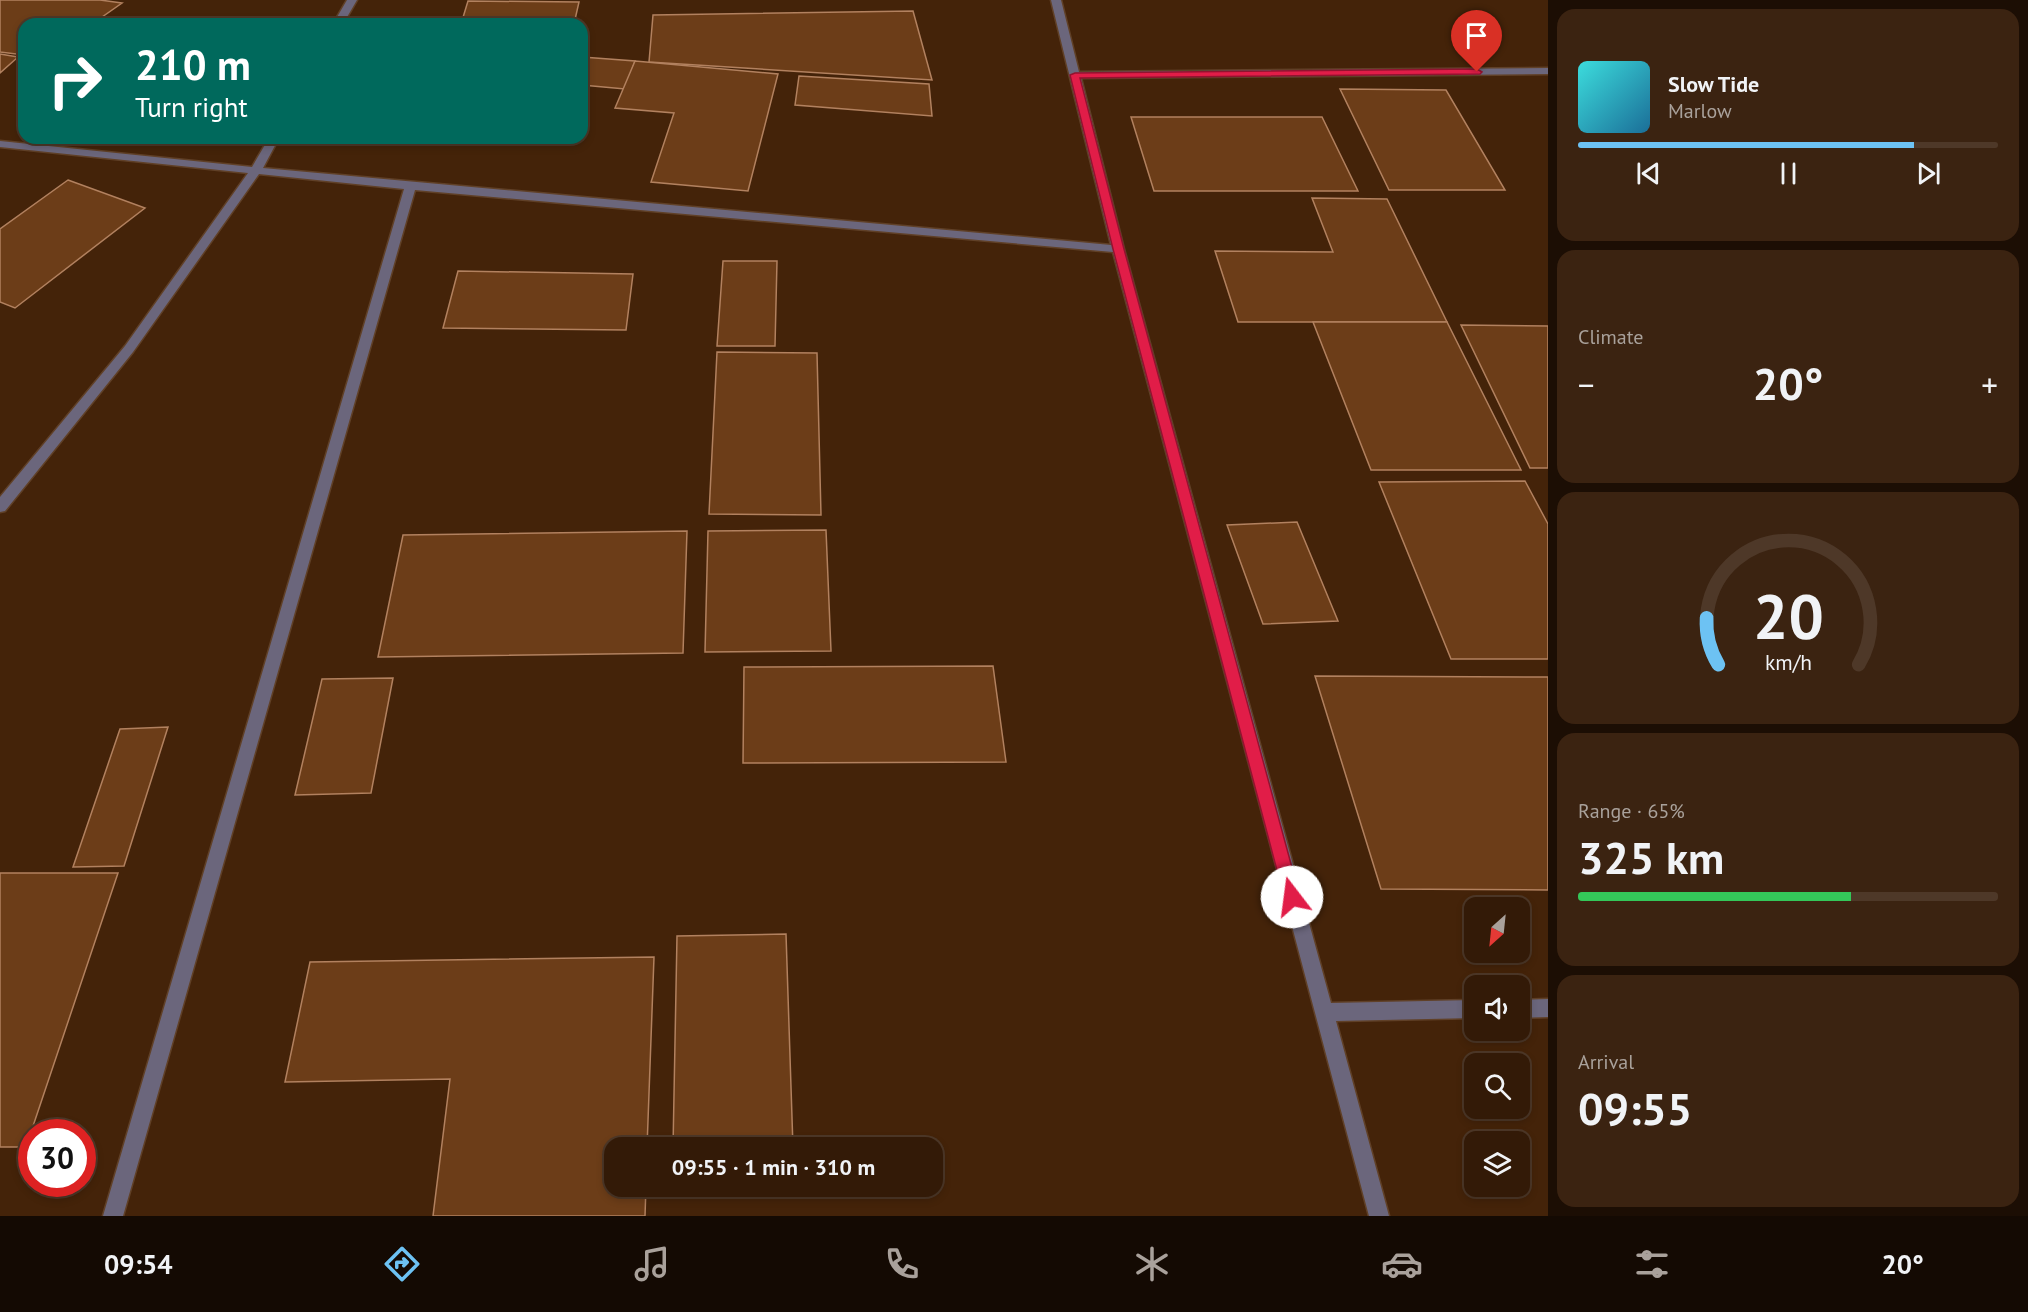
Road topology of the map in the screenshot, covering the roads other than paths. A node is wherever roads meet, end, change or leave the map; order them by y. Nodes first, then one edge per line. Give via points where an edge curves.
1 (352, 0) edge
2 (1056, 0) edge
3 (342, 18) edge
4 (1548, 71) edge
5 (1075, 75) junction
6 (0, 144) edge
7 (271, 144) edge
8 (256, 170) junction
9 (410, 186) junction
10 (1118, 249) junction
11 (0, 507) edge
12 (1530, 1008) edge
13 (1548, 1008) edge
14 (1464, 1009) edge
15 (1323, 1012) junction
16 (113, 1216) edge
17 (1379, 1216) edge

1 - 3 street
2 - 5 street
4 - 5 street
5 - 10 street
6 - 8 street
7 - 8 street
8 - 9 street
8 - 11 street via 129,349
9 - 10 street
9 - 16 street
10 - 15 street
12 - 13 street
14 - 15 street
15 - 17 street

